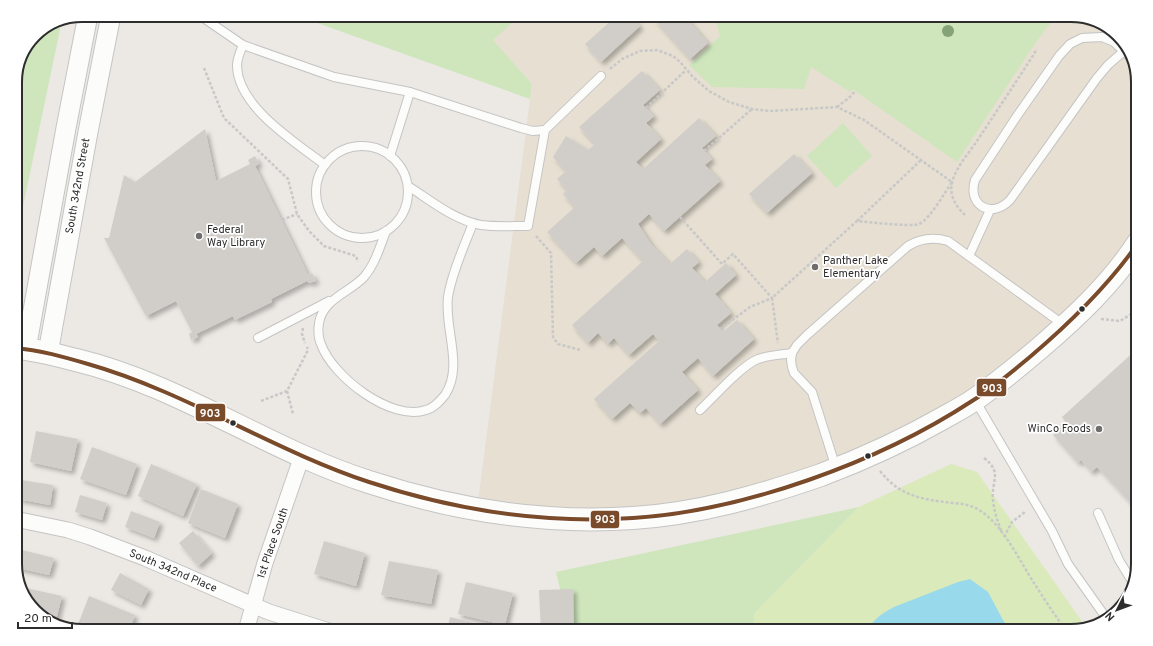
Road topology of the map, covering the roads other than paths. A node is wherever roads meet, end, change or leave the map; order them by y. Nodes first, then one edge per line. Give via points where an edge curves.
1 (87, 22) edge
2 (110, 22) edge
3 (209, 22) edge
4 (243, 45) junction
5 (1120, 48) edge
6 (1123, 52) edge
7 (601, 76) road end
8 (410, 92) junction
9 (545, 130) junction
10 (390, 156) junction
11 (325, 165) junction
12 (408, 186) junction
13 (990, 210) junction
14 (473, 223) junction
15 (386, 231) junction
16 (1131, 252) edge
17 (969, 256) junction
18 (333, 299) junction
19 (1066, 326) junction
20 (258, 338) dead end
21 (22, 343) edge
22 (22, 348) edge
23 (48, 353) junction
24 (792, 353) junction
25 (975, 399) junction
26 (700, 410) dead end
27 (302, 456) junction
28 (836, 469) junction
29 (1098, 513) dead end
30 (22, 520) edge
31 (1129, 577) edge
32 (253, 605) junction
33 (1097, 605) edge
34 (248, 624) edge
35 (304, 624) edge

1 - 21 street, South 342nd Street
2 - 23 street, South 342nd Street
3 - 4 lane
4 - 8 lane via 334,77
4 - 11 lane via 237,65 239,77 249,99 265,117
5 - 13 lane via 1109,39 1094,36 1082,38 1065,48 975,180 974,198
6 - 13 lane via 1097,78 1010,200 998,209
7 - 9 lane
8 - 9 lane via 521,128
8 - 10 lane
9 - 14 lane via 528,226 491,226
10 - 11 lane via 380,149 360,146 342,150
10 - 12 lane via 404,175
11 - 15 lane via 318,180 316,200 320,211 331,226 349,236 370,238
12 - 14 lane
12 - 15 lane via 405,209 400,219
13 - 17 lane
14 - 18 lane via 448,298 453,367 451,382 445,394 428,410 420,412 396,409 376,401 337,370 324,352 318,333 322,314
15 - 18 lane via 369,270 358,282
16 - 19 main road via 1093,299
17 - 19 lane
17 - 24 lane via 939,239 915,242 891,260 813,330
18 - 20 lane
19 - 25 main road
22 - 23 main road
23 - 27 main road via 98,365 136,378
24 - 26 lane via 758,359 747,366
24 - 28 lane via 794,373 812,392
25 - 28 main road via 911,437
25 - 33 lane via 1037,504 1068,564
27 - 28 main road via 367,482 428,499 477,510 586,520 635,518 720,506 759,496
27 - 32 street, 1st Place South
29 - 31 lane
30 - 32 street, South 342nd Place via 90,537
32 - 34 street, 1st Place South
32 - 35 street, South 342nd Place

